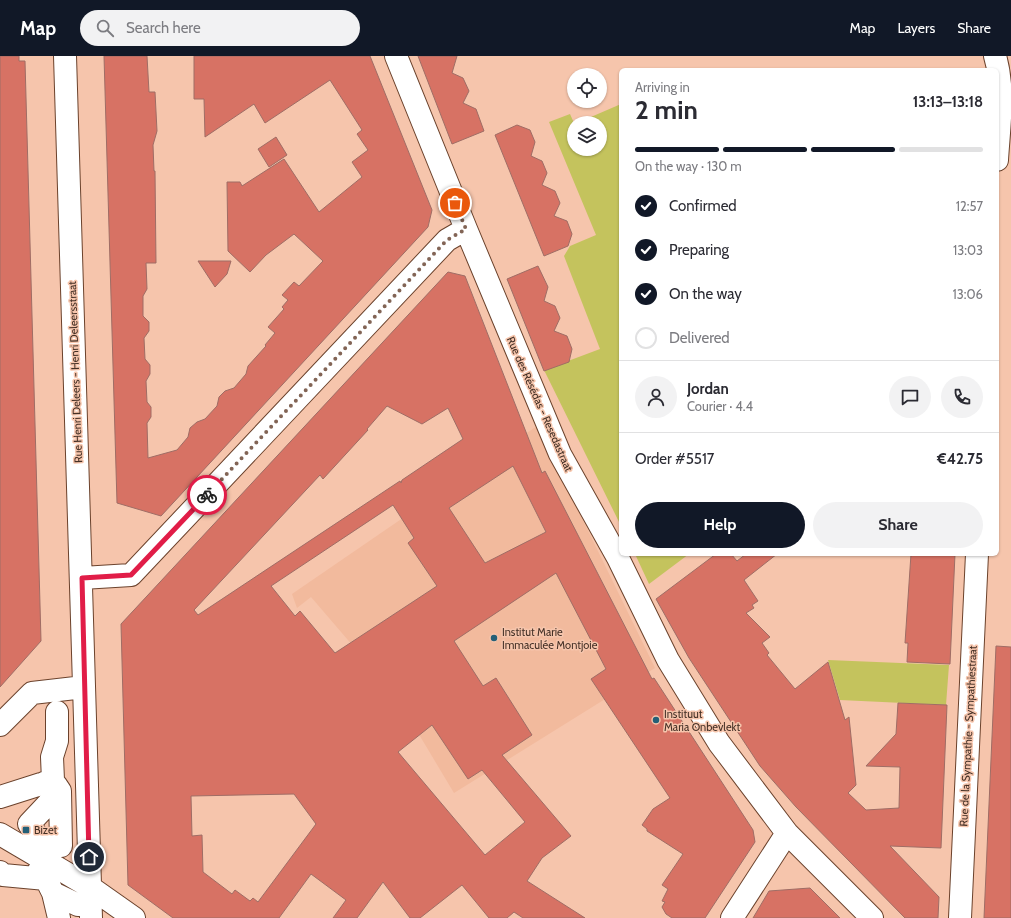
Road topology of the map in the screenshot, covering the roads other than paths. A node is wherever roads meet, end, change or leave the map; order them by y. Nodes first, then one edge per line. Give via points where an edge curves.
1 (65, 56) edge
2 (396, 56) edge
3 (995, 56) edge
4 (1008, 56) edge
5 (1011, 67) edge
6 (998, 68) edge
7 (999, 70) edge
8 (1005, 110) edge
9 (999, 148) edge
10 (466, 229) junction
11 (976, 556) edge
12 (82, 578) junction
13 (84, 687) junction
14 (57, 712) dead end
15 (0, 725) edge
16 (44, 785) junction
17 (0, 797) edge
18 (29, 824) junction
19 (787, 833) junction
20 (0, 834) edge
21 (0, 872) edge
22 (36, 879) junction
23 (90, 887) junction
24 (85, 912) edge
25 (59, 918) edge
26 (134, 918) edge
27 (732, 918) edge
28 (872, 918) edge
29 (960, 918) edge

1 - 12 street, Rue Henri Deleers - Henri Deleersstraat
2 - 10 street, Rue des Résédas - Resedastraat
3 - 6 street
4 - 5 street
7 - 8 street
8 - 9 street
10 - 12 street via 447,240 131,575
10 - 19 street, Rue des Résédas - Resedastraat via 560,454 618,558 668,660 719,743
11 - 29 street, Rue de la Sympathie - Sympathiestraat
12 - 13 street, Rue Henri Deleers - Henri Deleersstraat
13 - 15 street via 32,693
13 - 23 street, Rue Henri Deleers - Henri Deleersstraat
14 - 16 street via 58,741
16 - 17 street
16 - 18 street
16 - 18 street via 24,814
16 - 18 street via 61,848 38,837
19 - 27 street
19 - 28 street, Rue des Résédas - Resedastraat
20 - 23 street
21 - 22 street via 3,875
22 - 24 street
22 - 25 street
23 - 24 street, Rue Henri Deleers - Henri Deleersstraat
23 - 26 street

